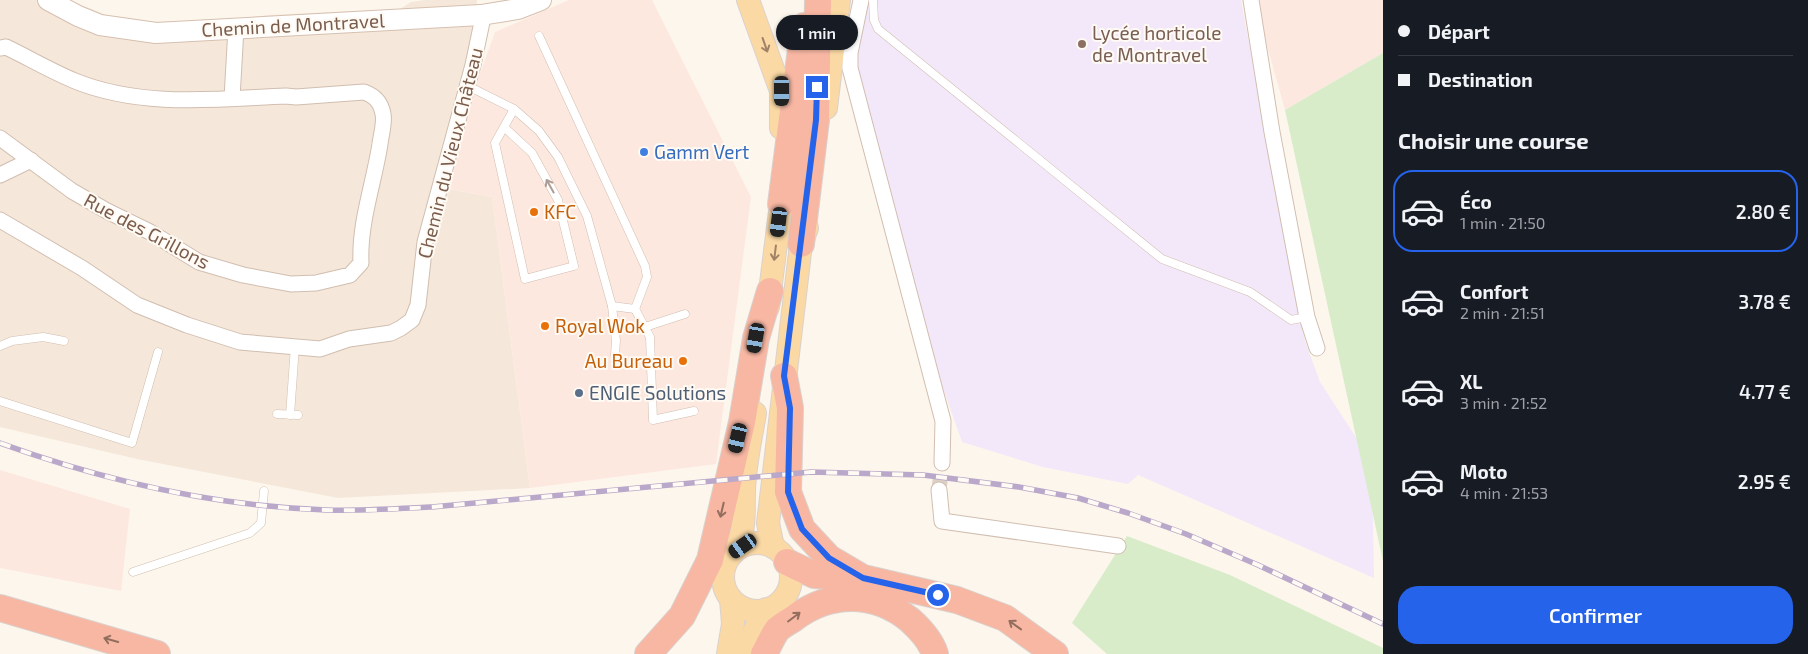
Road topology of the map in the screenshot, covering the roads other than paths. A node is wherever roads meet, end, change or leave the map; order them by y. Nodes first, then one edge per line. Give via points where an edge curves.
1 (48, 0) edge
2 (541, 0) edge
3 (748, 0) edge
4 (806, 0) edge
5 (818, 0) edge
6 (839, 0) edge
7 (861, 0) edge
8 (873, 0) edge
9 (1251, 0) edge
10 (481, 15) junction
11 (236, 28) junction
12 (539, 36) dead end
13 (0, 48) edge
14 (466, 86) junction
15 (232, 98) junction
16 (514, 109) junction
17 (504, 127) junction
18 (0, 138) edge
19 (31, 160) junction
20 (0, 176) edge
21 (781, 204) junction
22 (0, 220) edge
23 (801, 244) junction
24 (770, 292) junction
25 (612, 306) junction
26 (635, 309) junction
27 (685, 314) dead end
28 (1307, 318) junction
29 (645, 327) junction
30 (64, 341) dead end
31 (0, 346) edge
32 (295, 346) junction
33 (1317, 348) dead end
34 (158, 352) dead end
35 (615, 356) dead end
36 (784, 376) junction
37 (0, 401) edge
38 (694, 411) dead end
39 (277, 414) dead end
40 (290, 415) junction
41 (298, 415) dead end
42 (942, 463) tunnel mouth
43 (939, 490) tunnel mouth
44 (264, 491) dead end
45 (1118, 546) dead end
46 (733, 553) junction
47 (780, 554) junction
48 (133, 572) dead end
49 (863, 578) junction
50 (731, 599) junction
51 (0, 608) edge
52 (766, 609) junction
53 (157, 654) edge
54 (648, 654) edge
55 (728, 654) edge
56 (748, 654) edge
57 (764, 654) edge
58 (935, 654) edge
59 (1055, 654) edge

1 - 11 street, Chemin de Montravel via 100,25 128,30 156,33
2 - 10 street, Chemin de Montravel via 518,9
3 -> 21 main road via 782,91
4 - 21 highway
5 - 23 highway via 816,120
6 - 23 main road via 815,206
7 - 42 street via 850,68 943,421
8 - 28 lane via 878,30 1162,259 1250,292 1292,320
9 - 28 street
10 - 11 street, Chemin de Montravel
10 - 14 street, Chemin du Vieux Château via 473,65
11 - 15 street
12 - 26 lane via 646,266 647,277
13 - 15 street, Rue des Grillons via 6,47 74,81 123,95 194,101
14 - 16 lane
14 - 32 street, Chemin du Vieux Château via 425,242 418,305 412,320 391,333 349,338 320,349
15 - 19 street, Rue des Grillons via 364,92 374,96 380,104 384,116 366,208 361,262 350,275 316,283 291,284 199,262 72,191
16 - 17 lane
16 - 25 lane via 539,131 558,157 587,216
17 -> 17 lane via 494,143 525,279 574,266 558,200 532,153
18 - 19 street, Rue des Grillons
19 - 20 street
21 -> 24 main road
22 - 32 street, Chemin du Vieux Château via 137,305 240,342
23 - 36 main road
24 - 46 main road via 744,490 743,528
24 -> 54 highway via 756,338 742,422 710,560 682,616
25 - 26 lane
25 - 35 lane
26 - 29 lane
27 - 29 lane
28 - 33 street
29 - 38 lane via 650,337 653,420
30 - 31 lane via 43,337
32 - 40 lane
34 - 37 lane via 132,443
36 - 47 main road via 768,523
36 - 49 highway via 790,408 788,492 802,529 829,558
39 - 40 lane
40 - 41 lane
43 - 45 street via 942,521
44 - 48 lane via 261,523 250,533
46 - 47 main road via 743,546 762,543
46 - 50 main road via 723,574
47 - 49 highway via 814,575
47 - 52 main road via 790,570 790,582 780,601
59 -> 49 highway via 1005,618 957,600
50 - 52 main road via 746,609
50 - 55 main road via 733,624
53 -> 51 highway
52 - 56 main road
57 -> 58 highway via 777,630 804,610 839,598 871,599 897,610 918,627

